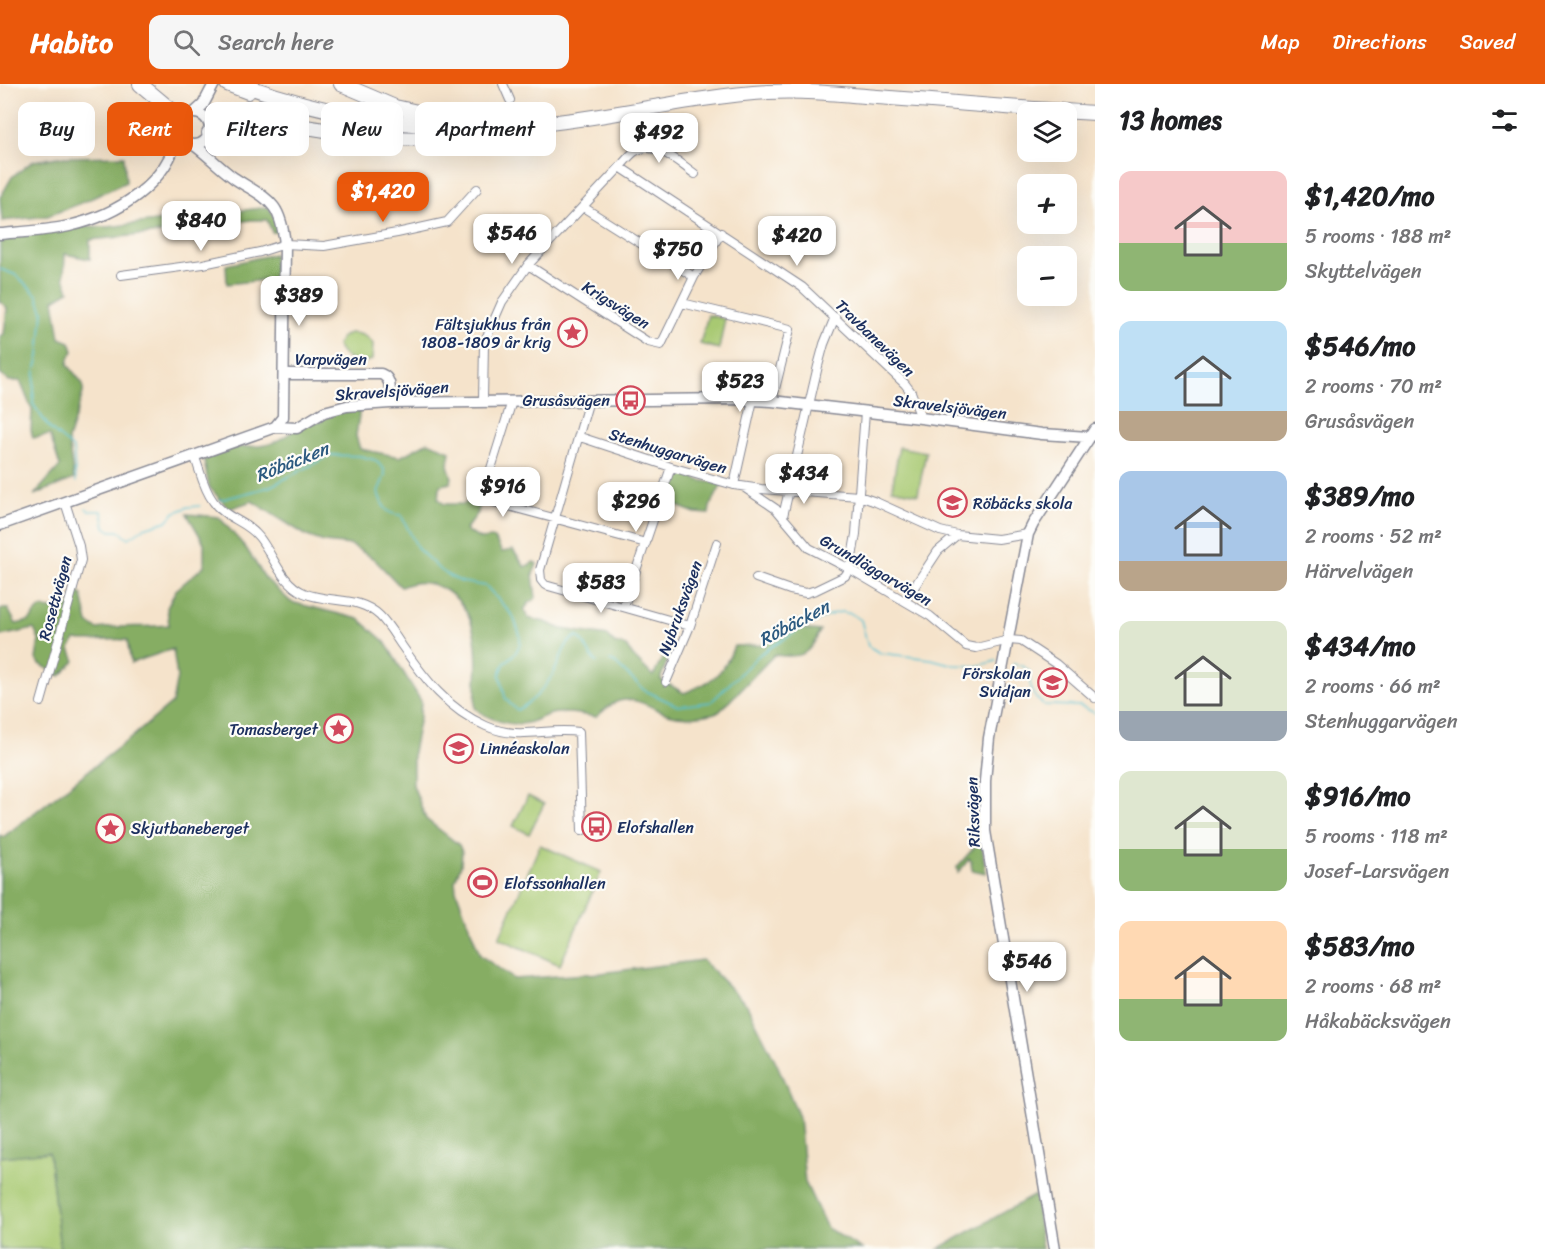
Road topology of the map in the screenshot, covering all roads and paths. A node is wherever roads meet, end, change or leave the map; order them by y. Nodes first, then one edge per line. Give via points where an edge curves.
1 (140, 84) edge
2 (214, 84) edge
3 (227, 84) edge
4 (240, 84) edge
5 (341, 84) edge
6 (503, 84) edge
7 (208, 97) junction
8 (510, 100) dead end
9 (161, 102) edge
10 (208, 102) edge
11 (415, 112) edge
12 (1095, 112) edge
13 (194, 113) joint
14 (1017, 113) edge
15 (1077, 118) edge
16 (1095, 120) edge
17 (556, 122) edge
18 (415, 125) edge
19 (205, 126) edge
20 (309, 129) edge
21 (556, 130) edge
22 (415, 131) edge
23 (205, 133) edge
24 (415, 139) edge
25 (193, 143) edge
26 (193, 146) edge
27 (212, 156) edge
28 (171, 157) edge
29 (213, 159) junction
30 (620, 167) junction
31 (695, 174) dead end
32 (477, 189) dead end
33 (582, 207) junction
34 (721, 232) junction
35 (0, 234) edge
36 (285, 244) junction
37 (528, 265) junction
38 (121, 275) dead end
39 (694, 277) junction
40 (682, 303) junction
41 (834, 317) junction
42 (284, 374) junction
43 (483, 400) junction
44 (589, 400) junction
45 (753, 400) junction
46 (512, 401) junction
47 (772, 401) junction
48 (390, 403) junction
49 (808, 405) junction
50 (865, 412) junction
51 (921, 418) junction
52 (275, 427) junction
53 (1092, 433) edge
54 (580, 437) junction
55 (194, 455) junction
56 (671, 467) junction
57 (739, 486) junction
58 (789, 491) junction
59 (859, 496) junction
60 (65, 502) junction
61 (783, 516) junction
62 (554, 519) junction
63 (0, 525) edge
64 (957, 534) junction
65 (1028, 534) junction
66 (646, 543) junction
67 (717, 543) dead end
68 (850, 569) junction
69 (756, 578) dead end
70 (905, 601) junction
71 (624, 606) junction
72 (690, 626) junction
73 (1009, 640) junction
74 (666, 682) dead end
75 (1095, 698) edge
76 (41, 702) dead end
77 (582, 831) dead end
78 (1055, 1249) edge

1 - 9 highway
2 - 7 street
3 - 22 highway via 340,119
4 - 18 highway via 297,103 370,120
5 - 11 highway
6 - 8 street
7 - 10 street
7 - 13 street
12 - 17 highway via 771,92
13 - 19 street via 200,114
14 - 21 highway via 762,100
15 - 16 highway
20 - 24 highway
23 - 25 street
26 - 29 street
27 - 29 street
28 - 35 street via 144,189 102,214 69,226
29 - 36 street via 234,178 271,201 280,218
30 - 31 street via 635,151 648,148 663,151
30 - 33 street
30 - 34 street, Travbanevägen
32 - 36 street via 447,222 324,246
33 - 37 street
33 - 39 street
34 - 39 street
34 - 41 street, Travbanevägen via 802,287
36 - 38 street via 203,264
36 - 42 street
37 - 40 street, Krigsvägen via 648,342 662,345
37 - 43 street via 502,302 484,343
39 - 40 street
40 - 47 street via 790,329
41 - 49 street
41 - 51 street, Travbanevägen via 905,384
42 - 48 street, Varpvägen via 381,374 390,381
42 - 52 street via 283,417
43 - 46 street, Skravelsjövägen
43 - 48 street, Skravelsjövägen
44 - 45 street, Skravelsjövägen
44 - 46 street, Skravelsjövägen
44 - 54 street
45 - 47 street, Skravelsjövägen
45 - 57 street
46 - 62 street via 485,497
47 - 49 street, Skravelsjövägen
48 - 52 street, Skravelsjövägen via 347,406 324,412 297,428
49 - 50 street, Skravelsjövägen
49 - 58 street
50 - 51 street, Skravelsjövägen
50 - 59 street
51 - 53 street, Skravelsjövägen via 1042,434
52 - 55 street, Skravelsjövägen
53 - 65 street, Riksvägen
54 - 56 street, Stenhuggarvägen
54 - 62 street
55 - 60 street, Skravelsjövägen
55 - 77 street via 212,500 223,512 252,529 288,581 302,592 353,601 373,610 423,677 453,707 509,734 561,729 579,732
56 - 57 street, Stenhuggarvägen
56 - 66 street
57 - 58 street, Stenhuggarvägen
57 - 61 street, Grundläggarvägen
58 - 59 street, Stenhuggarvägen
58 - 61 street
59 - 64 street, Stenhuggarvägen via 940,531
59 - 68 street
60 - 63 street, Skravelsjövägen
60 - 76 street, Rosettvägen via 81,560
61 - 68 street, Grundläggarvägen via 809,548
62 - 66 street
62 - 71 street via 540,574 542,583
64 - 65 street, Stenhuggarvägen via 998,539
64 - 70 street via 938,551
65 - 73 street, Riksvägen
66 - 71 street
67 - 72 street, Nybruksvägen
68 - 69 street via 844,576 806,593
68 - 70 street, Grundläggarvägen
70 - 73 street, Grundläggarvägen via 966,646 976,648
71 - 72 street
72 - 74 street, Nybruksvägen
73 - 75 street via 1021,641 1056,664
73 - 78 street, Riksvägen via 989,738 985,831

